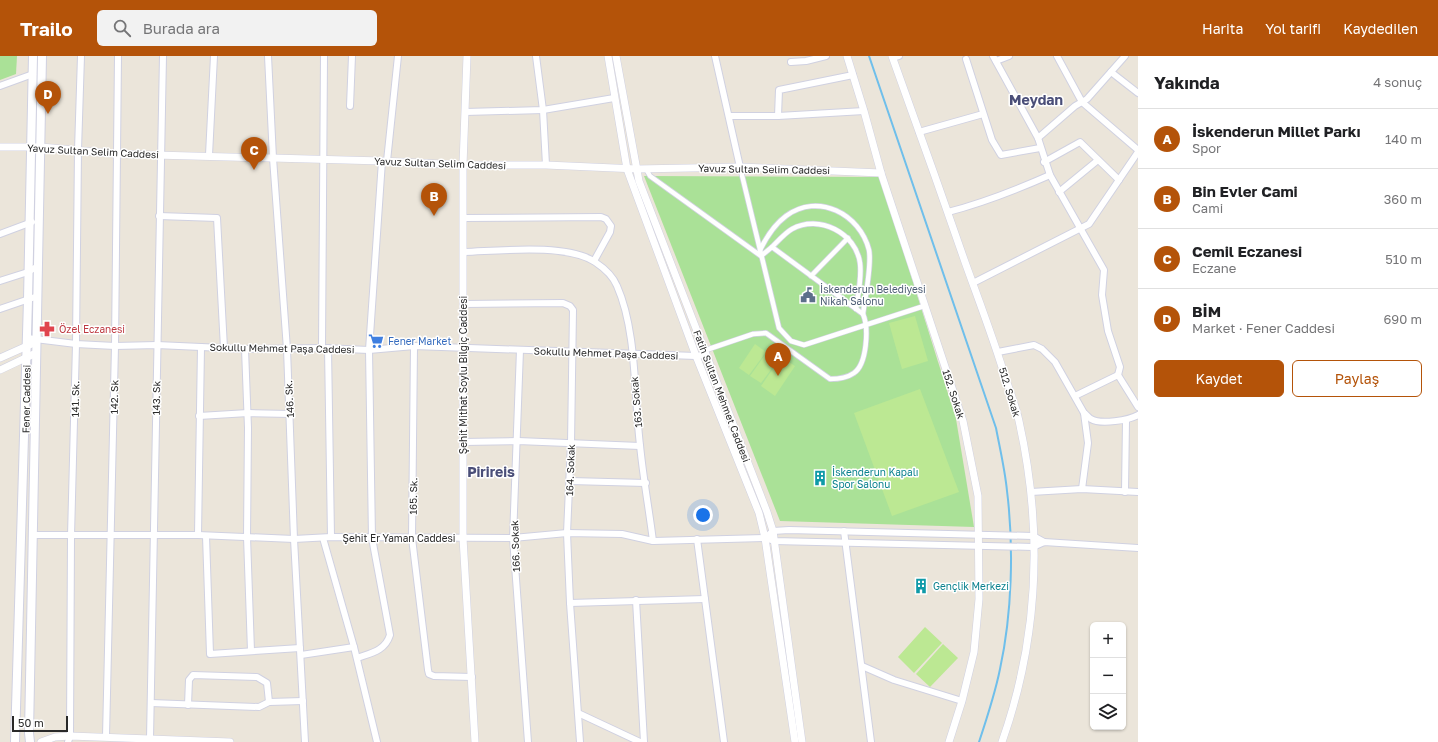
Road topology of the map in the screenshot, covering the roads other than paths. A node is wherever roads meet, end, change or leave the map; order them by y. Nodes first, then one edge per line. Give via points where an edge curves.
1 (33, 56) edge
2 (42, 56) edge
3 (81, 56) edge
4 (118, 56) edge
5 (163, 56) edge
6 (214, 56) edge
7 (268, 56) edge
8 (324, 56) edge
9 (352, 56) edge
10 (398, 56) edge
11 (467, 56) edge
12 (536, 56) edge
13 (608, 56) edge
14 (616, 56) edge
15 (715, 56) edge
16 (826, 56) edge
17 (847, 56) edge
18 (1009, 56) edge
19 (1057, 56) edge
20 (1125, 56) edge
21 (895, 57) edge
22 (966, 58) dead end
23 (994, 59) edge
24 (791, 62) dead end
25 (1111, 72) junction
26 (32, 74) junction
27 (853, 75) junction
28 (0, 86) edge
29 (1138, 93) edge
30 (614, 98) junction
31 (1082, 102) junction
32 (350, 106) dead end
33 (543, 110) junction
34 (864, 110) junction
35 (464, 112) junction
36 (983, 114) junction
37 (730, 116) junction
38 (778, 116) junction
39 (919, 132) junction
40 (1038, 138) junction
41 (0, 147) edge
42 (31, 147) junction
43 (41, 147) junction
44 (1040, 148) junction
45 (78, 150) junction
46 (1138, 151) edge
47 (118, 154) junction
48 (161, 155) junction
49 (209, 155) junction
50 (273, 158) junction
51 (322, 159) junction
52 (1098, 160) junction
53 (384, 161) junction
54 (1044, 162) junction
55 (463, 165) junction
56 (546, 165) junction
57 (740, 167) junction
58 (627, 169) junction
59 (637, 169) junction
60 (646, 169) junction
61 (881, 173) junction
62 (1050, 175) junction
63 (1119, 180) junction
64 (1059, 192) junction
65 (948, 212) junction
66 (159, 216) junction
67 (39, 218) junction
68 (463, 218) junction
69 (30, 223) junction
70 (1081, 230) junction
71 (0, 234) edge
72 (848, 238) junction
73 (772, 247) junction
74 (760, 250) junction
75 (464, 252) junction
76 (761, 256) junction
77 (594, 261) junction
78 (38, 266) junction
79 (28, 272) junction
80 (811, 276) junction
81 (0, 281) edge
82 (973, 283) junction
83 (38, 296) junction
84 (28, 300) junction
85 (464, 304) junction
86 (924, 306) junction
87 (0, 309) edge
88 (856, 309) junction
89 (863, 314) junction
90 (867, 324) junction
91 (37, 340) junction
92 (27, 342) junction
93 (76, 344) junction
94 (157, 345) junction
95 (115, 346) junction
96 (414, 346) junction
97 (201, 347) junction
98 (224, 348) junction
99 (325, 348) junction
100 (463, 348) junction
101 (245, 349) junction
102 (287, 350) junction
103 (369, 350) junction
104 (520, 350) junction
105 (573, 351) junction
106 (36, 352) junction
107 (998, 352) junction
108 (632, 353) junction
109 (704, 353) junction
110 (696, 356) junction
111 (0, 358) edge
112 (27, 358) junction
113 (0, 370) edge
114 (1118, 375) junction
115 (1075, 396) junction
116 (1138, 407) edge
117 (1084, 412) junction
118 (248, 413) junction
119 (290, 414) junction
120 (1138, 414) edge
121 (199, 416) junction
122 (1126, 420) junction
123 (518, 441) junction
124 (463, 442) junction
125 (571, 443) junction
126 (640, 446) junction
127 (570, 481) junction
128 (646, 483) junction
129 (1082, 489) junction
130 (1030, 492) junction
131 (1124, 492) junction
132 (1138, 492) edge
133 (773, 531) junction
134 (844, 531) junction
135 (567, 533) junction
136 (33, 535) junction
137 (154, 535) junction
138 (198, 535) junction
139 (71, 536) junction
140 (111, 536) junction
141 (206, 536) junction
142 (982, 536) junction
143 (1029, 536) junction
144 (247, 537) junction
145 (331, 537) junction
146 (323, 538) junction
147 (372, 538) junction
148 (412, 538) junction
149 (463, 538) junction
150 (513, 538) junction
151 (765, 538) junction
152 (294, 539) junction
153 (697, 539) junction
154 (774, 540) junction
155 (653, 541) junction
156 (845, 542) junction
157 (1044, 542) junction
158 (982, 546) junction
159 (1029, 546) junction
160 (1138, 548) edge
161 (704, 599) junction
162 (636, 600) junction
163 (570, 603) junction
164 (354, 647) junction
165 (300, 648) junction
166 (251, 651) junction
167 (301, 655) junction
168 (357, 658) junction
169 (862, 666) junction
170 (472, 677) junction
171 (303, 701) junction
172 (962, 701) junction
173 (269, 702) junction
174 (151, 703) junction
175 (188, 705) junction
176 (578, 713) junction
177 (106, 737) junction
178 (69, 739) edge
179 (150, 739) junction
180 (15, 742) edge
181 (30, 742) edge
182 (41, 742) edge
183 (230, 742) edge
184 (305, 742) edge
185 (378, 742) edge
186 (475, 742) edge
187 (528, 742) edge
188 (580, 742) edge
189 (640, 742) edge
190 (644, 742) edge
191 (724, 742) edge
192 (795, 742) edge
193 (802, 742) edge
194 (872, 742) edge
195 (949, 742) edge
196 (1002, 742) edge

1 - 26 main road, Fener Caddesi
2 - 43 main road, Fener Caddesi
3 - 45 street, 141. Sk.
4 - 47 street, 142. Sk
5 - 48 street, 143. Sk
6 - 49 street
7 - 50 street, 146. Sk.
8 - 51 street
9 - 32 street
10 - 53 street
11 - 35 street, Şehit Mithat Soylu Bilgiç Caddesi
12 - 33 street
13 - 30 street, Fatih Sultan Mehmet Caddesi
14 - 59 street, Fatih Sultan Mehmet Caddesi
15 - 37 street
16 - 24 street
17 - 27 street, 152. Sokak
18 - 23 street
19 - 31 street
20 - 25 street
21 - 39 street, 512. Sokak
22 - 36 street
23 - 40 street
25 - 29 street
25 - 31 street
26 - 28 street
26 - 42 main road, Fener Caddesi
27 - 34 street, 152. Sokak
27 - 38 street via 779,90
30 - 33 street
30 - 58 street, Fatih Sultan Mehmet Caddesi
31 - 40 street
31 - 46 street
33 - 35 street
33 - 56 street
34 - 38 street
34 - 61 street, 152. Sokak
35 - 55 street, Şehit Mithat Soylu Bilgiç Caddesi
36 - 39 street
36 - 44 street via 992,140 1002,155
37 - 38 street
37 - 57 street
39 - 65 street, 512. Sokak
40 - 44 street
41 - 42 street, Yavuz Sultan Selim Caddesi
42 - 43 street, Yavuz Sultan Selim Caddesi
42 - 69 main road, Fener Caddesi
43 - 45 street, Yavuz Sultan Selim Caddesi
43 - 67 main road, Fener Caddesi
44 - 54 street
45 - 47 street, Yavuz Sultan Selim Caddesi
45 - 93 street, 141. Sk.
46 - 63 street
47 - 48 street, Yavuz Sultan Selim Caddesi
47 - 95 street, 142. Sk
48 - 49 street, Yavuz Sultan Selim Caddesi
48 - 66 street, 143. Sk
49 - 50 street, Yavuz Sultan Selim Caddesi
50 - 51 street, Yavuz Sultan Selim Caddesi
50 - 102 street, 146. Sk.
51 - 53 street, Yavuz Sultan Selim Caddesi
51 - 99 street
52 - 54 street via 1080,142
52 - 63 street
52 - 64 street
53 - 55 street, Yavuz Sultan Selim Caddesi
53 - 103 street
54 - 62 street
55 - 56 street, Yavuz Sultan Selim Caddesi
55 - 68 street, Şehit Mithat Soylu Bilgiç Caddesi
56 - 58 street, Yavuz Sultan Selim Caddesi
57 - 60 street, Yavuz Sultan Selim Caddesi
57 - 61 street, Yavuz Sultan Selim Caddesi
57 - 74 street
58 - 59 street, Yavuz Sultan Selim Caddesi
58 - 110 street, Fatih Sultan Mehmet Caddesi
59 - 60 street, Yavuz Sultan Selim Caddesi
59 - 109 street, Fatih Sultan Mehmet Caddesi via 648,206
60 - 76 street via 650,176
61 - 86 street, 152. Sokak
62 - 64 street
62 - 65 street via 1010,193
63 - 70 street via 1089,224
64 - 70 street
65 - 82 street, 512. Sokak
66 - 94 street, 143. Sk
66 - 98 street via 217,218
67 - 69 street
67 - 78 main road, Fener Caddesi
68 - 75 street, Şehit Mithat Soylu Bilgiç Caddesi
68 - 77 street via 606,219 611,226 610,232
69 - 71 street
69 - 79 main road, Fener Caddesi
70 - 82 street
70 - 114 street via 1104,270 1102,295 1108,331 1120,367
72 - 73 street via 827,225 811,224 792,229
72 - 80 street
72 - 88 street via 860,262
73 - 76 street
73 - 80 street
74 - 76 street
74 - 89 street via 774,227 797,210 816,206 848,216 865,238 870,252
75 - 77 street, 163. Sokak via 558,251
75 - 85 street, Şehit Mithat Soylu Bilgiç Caddesi
76 - 90 street via 779,328 791,341 804,345
77 - 108 street, 163. Sokak via 607,271 617,286 626,317
78 - 79 street
78 - 83 main road, Fener Caddesi
79 - 81 street
79 - 84 main road, Fener Caddesi
80 - 88 street
82 - 107 street, 512. Sokak
83 - 84 street
83 - 91 main road, Fener Caddesi
84 - 87 street
84 - 92 main road, Fener Caddesi
85 - 100 street, Şehit Mithat Soylu Bilgiç Caddesi
85 - 105 street, 164. Sokak via 546,302 570,306 575,315
86 - 90 street
86 - 142 street, 152. Sokak via 963,421 978,496
88 - 89 street
89 - 90 street
90 - 109 street via 863,360 855,373 842,378 830,379 766,334 753,334
91 - 92 street
91 - 93 street, Sokullu Mehmet Paşa Caddesi
91 - 106 main road, Fener Caddesi
92 - 111 street
92 - 112 main road, Fener Caddesi
93 - 95 street, Sokullu Mehmet Paşa Caddesi
93 - 139 street, 141. Sk.
94 - 95 street, Sokullu Mehmet Paşa Caddesi
94 - 97 street, Sokullu Mehmet Paşa Caddesi
94 - 137 street, 143. Sk
95 - 140 street, 142. Sk
96 - 100 street, Sokullu Mehmet Paşa Caddesi
96 - 103 street, Sokullu Mehmet Paşa Caddesi
96 - 148 street, 165. Sk.
97 - 98 street, Sokullu Mehmet Paşa Caddesi
97 - 121 street
98 - 101 street, Sokullu Mehmet Paşa Caddesi
99 - 102 street, Sokullu Mehmet Paşa Caddesi
99 - 103 street, Sokullu Mehmet Paşa Caddesi
99 - 145 street
100 - 104 street, Sokullu Mehmet Paşa Caddesi
100 - 124 street, Şehit Mithat Soylu Bilgiç Caddesi
101 - 102 street, Sokullu Mehmet Paşa Caddesi
101 - 118 street
102 - 119 street, 146. Sk.
103 - 147 street
104 - 105 street, Sokullu Mehmet Paşa Caddesi
104 - 123 street, 166. Sokak
105 - 108 street, Sokullu Mehmet Paşa Caddesi
105 - 125 street, 164. Sokak
106 - 112 street
106 - 136 main road, Fener Caddesi
107 - 115 street via 1034,345 1042,349 1056,362
107 - 130 street, 512. Sokak via 1019,419
108 - 110 street, Sokullu Mehmet Paşa Caddesi
108 - 126 street, 163. Sokak
109 - 110 street, Sokullu Mehmet Paşa Caddesi
109 - 133 street, Fatih Sultan Mehmet Caddesi
110 - 151 street, Fatih Sultan Mehmet Caddesi via 759,513
112 - 113 street
112 - 180 main road, Fener Caddesi
114 - 115 street
114 - 116 street
115 - 117 street
117 - 122 street via 1091,419 1098,421
117 - 129 street via 1088,443
118 - 119 street
118 - 121 street
118 - 144 street
119 - 152 street, 146. Sk.
120 - 122 street
121 - 138 street
122 - 131 street
123 - 124 street
123 - 125 street
123 - 150 street, 166. Sokak
124 - 149 street, Şehit Mithat Soylu Bilgiç Caddesi
125 - 126 street
125 - 127 street, 164. Sokak
126 - 128 street, 163. Sokak
127 - 128 street
127 - 135 street, 164. Sokak
128 - 155 street, 163. Sokak
129 - 130 street
129 - 131 street
130 - 143 street, 512. Sokak
131 - 132 street
133 - 134 street
133 - 151 street
133 - 154 street, Fatih Sultan Mehmet Caddesi
134 - 142 street
134 - 156 street
135 - 150 street, Şehit Er Yaman Caddesi
135 - 155 street, Şehit Er Yaman Caddesi via 622,534
135 - 163 street, 164. Sokak
136 - 139 street, Şehit Er Yaman Caddesi
136 - 181 main road, Fener Caddesi via 28,733
137 - 138 street, Şehit Er Yaman Caddesi
137 - 140 street, Şehit Er Yaman Caddesi
137 - 174 street, 143. Sk
138 - 141 street, Şehit Er Yaman Caddesi
139 - 140 street, Şehit Er Yaman Caddesi
139 - 178 street, 141. Sk.
140 - 177 street, 142. Sk
141 - 144 street, Şehit Er Yaman Caddesi
141 - 166 street via 210,654
142 - 143 street
142 - 158 street, 152. Sokak
143 - 157 street
143 - 159 street, 512. Sokak
144 - 152 street, Şehit Er Yaman Caddesi
144 - 166 street
145 - 146 street, Şehit Er Yaman Caddesi
145 - 147 street, Şehit Er Yaman Caddesi
146 - 152 street, Şehit Er Yaman Caddesi
146 - 164 street
147 - 148 street, Şehit Er Yaman Caddesi
147 - 168 street via 390,635 384,648
148 - 149 street, Şehit Er Yaman Caddesi
148 - 170 street, 165. Sk. via 428,670 434,676
149 - 150 street, Şehit Er Yaman Caddesi
149 - 170 street, Şehit Mithat Soylu Bilgiç Caddesi
150 - 187 street, 166. Sokak
151 - 153 street, Şehit Er Yaman Caddesi
151 - 154 street, Şehit Er Yaman Caddesi
151 - 192 street, Fatih Sultan Mehmet Caddesi
152 - 165 street, 146. Sk.
153 - 155 street, Şehit Er Yaman Caddesi
153 - 161 street
154 - 156 street, Şehit Er Yaman Caddesi
154 - 193 street, Fatih Sultan Mehmet Caddesi
156 - 158 street, Şehit Er Yaman Caddesi
156 - 169 street
157 - 159 street
157 - 160 street
158 - 159 street, Şehit Er Yaman Caddesi
158 - 172 street, 152. Sokak via 974,652
159 - 196 street, 512. Sokak via 1033,606 1025,662 1012,715
161 - 162 street
161 - 191 street
162 - 163 street
162 - 190 street
163 - 176 street, 164. Sokak
164 - 167 street
164 - 168 street
165 - 166 street
165 - 167 street, 146. Sk.
167 - 171 street, 146. Sk.
168 - 185 street
169 - 172 street via 894,680
169 - 194 street
170 - 186 street, Şehit Mithat Soylu Bilgiç Caddesi
171 - 173 street
171 - 184 street, 146. Sk.
172 - 195 street, 152. Sokak
173 - 175 street via 259,707
173 - 175 street via 267,683 257,677 193,675 189,680
174 - 175 street
174 - 179 street, 143. Sk
176 - 188 street, 164. Sokak
176 - 189 street
177 - 178 street
177 - 179 street
178 - 182 street via 55,737
179 - 183 street

